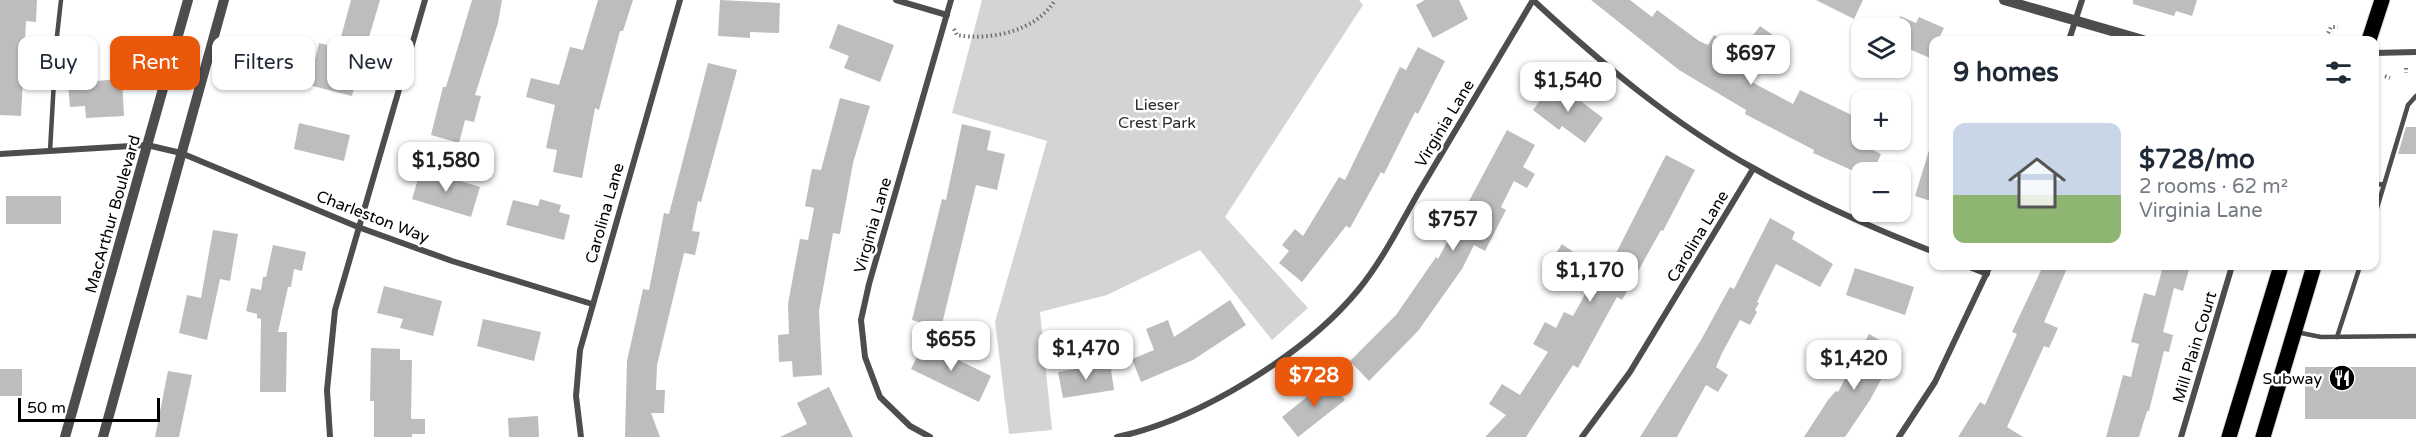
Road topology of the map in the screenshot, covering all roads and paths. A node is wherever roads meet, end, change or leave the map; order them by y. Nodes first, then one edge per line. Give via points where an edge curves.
1 (61, 0) edge
2 (188, 0) edge
3 (224, 0) edge
4 (425, 0) edge
5 (680, 0) edge
6 (896, 0) edge
7 (951, 0) edge
8 (1055, 0) edge
9 (1533, 0) edge
10 (2004, 0) edge
11 (2082, 0) edge
12 (2382, 0) edge
13 (947, 15) junction
14 (2075, 23) junction
15 (2338, 27) dead end
16 (2328, 33) dead end
17 (2070, 36) edge
18 (2127, 36) edge
19 (2370, 36) edge
20 (2379, 52) edge
21 (2416, 52) edge
22 (2416, 96) edge
23 (147, 146) junction
24 (50, 151) junction
25 (181, 153) junction
26 (0, 154) edge
27 (1754, 169) junction
28 (2379, 184) edge
29 (2384, 184) junction
30 (2379, 201) edge
31 (358, 227) junction
32 (1929, 250) edge
33 (1976, 270) edge
34 (1988, 270) edge
35 (2231, 270) edge
36 (2281, 270) edge
37 (2313, 270) edge
38 (2359, 270) edge
39 (1987, 274) junction
40 (592, 304) junction
41 (2295, 332) junction
42 (2416, 336) edge
43 (2337, 337) junction
44 (65, 437) edge
45 (103, 437) edge
46 (330, 437) edge
47 (581, 437) edge
48 (930, 437) edge
49 (1117, 437) edge
50 (1582, 437) edge
51 (1899, 437) edge
52 (2181, 437) edge
53 (2229, 437) edge
54 (2263, 437) edge

1 - 24 lane
2 - 23 street, MacArthur Boulevard
3 - 25 street
4 - 31 street via 379,167
5 - 40 street, Carolina Lane
6 - 13 street
7 - 13 street, Virginia Lane
8 - 13 path via 1028,24 998,36 957,35
9 - 27 street via 1590,53 1661,108
9 - 49 street, Virginia Lane via 1390,246 1358,291 1271,366 1228,394
10 - 14 street
11 - 14 street
12 - 19 main road
13 - 48 street, Virginia Lane via 861,320 865,357 879,396 910,426
14 - 17 street
14 - 18 street
15 - 16 path via 2331,27
20 - 21 street
22 - 29 lane via 2408,105
23 - 24 street, Charleston Way
23 - 25 street, Charleston Way
23 - 44 street, MacArthur Boulevard
24 - 26 street, Charleston Way
25 - 31 street, Charleston Way
25 - 45 street
27 - 32 street via 1855,221
27 - 50 street, Carolina Lane via 1630,372
28 - 29 lane
29 - 30 lane
31 - 40 street, Charleston Way
31 - 46 street via 335,310 327,390
33 - 39 street
34 - 39 street
35 - 52 street, Mill Plain Court
36 - 53 main road
37 - 41 main road
38 - 43 lane
39 - 51 street via 1935,382
40 - 47 street, Carolina Lane via 580,350 576,396
41 - 43 lane
41 - 54 main road
42 - 43 lane

